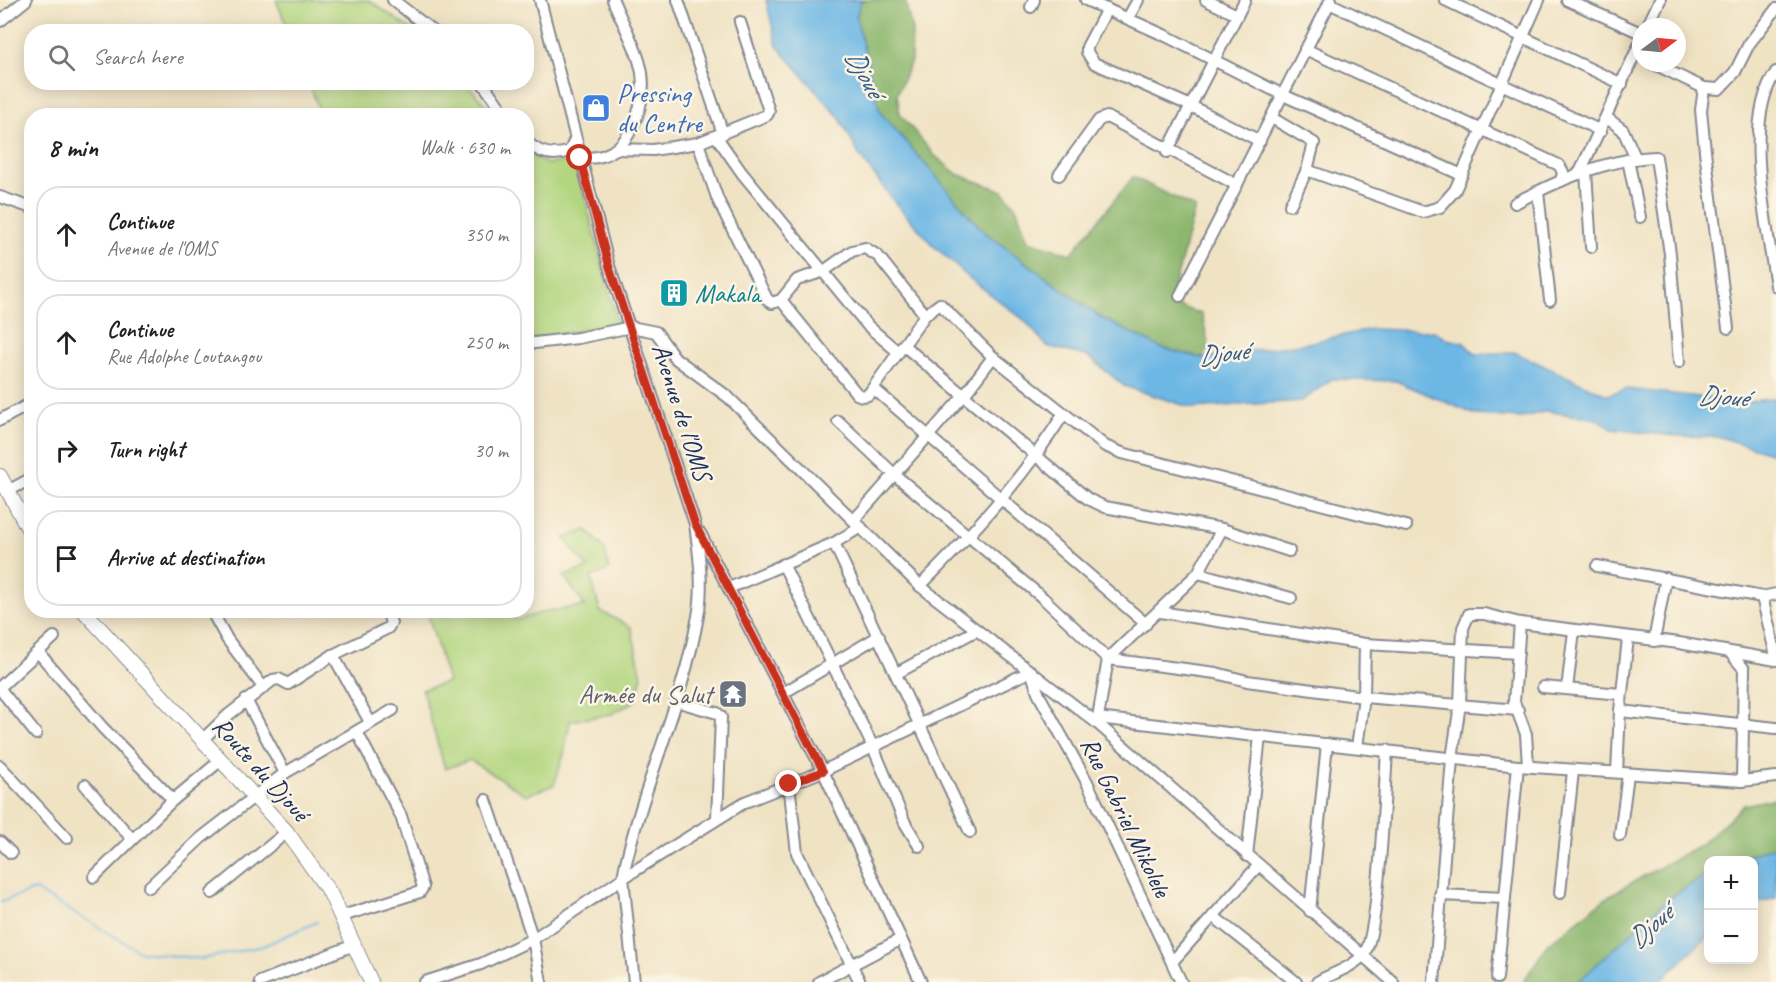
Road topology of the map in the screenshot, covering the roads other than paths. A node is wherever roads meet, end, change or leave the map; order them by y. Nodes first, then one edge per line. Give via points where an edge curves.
1 (26, 0) edge
2 (393, 0) edge
3 (540, 0) edge
4 (613, 0) edge
5 (678, 0) edge
6 (1086, 0) edge
7 (1138, 0) edge
8 (1206, 0) edge
9 (1245, 0) edge
10 (1445, 0) edge
11 (1539, 0) edge
12 (1567, 0) edge
13 (1660, 0) edge
14 (1330, 1) edge
15 (1107, 9) junction
16 (1776, 9) edge
17 (1237, 15) junction
18 (1128, 18) junction
19 (1651, 18) edge
20 (0, 21) edge
21 (740, 22) dead end
22 (424, 24) edge
23 (1632, 29) edge
24 (1525, 36) junction
25 (1305, 49) junction
26 (1215, 61) junction
27 (1632, 66) edge
28 (1671, 72) edge
29 (1776, 72) edge
30 (1502, 83) junction
31 (1622, 84) junction
32 (1704, 88) junction
33 (488, 90) edge
34 (1283, 94) junction
35 (1191, 106) junction
36 (500, 108) edge
37 (1272, 118) junction
38 (1607, 118) junction
39 (1481, 128) junction
40 (1601, 131) junction
41 (720, 135) junction
42 (575, 139) junction
43 (1260, 141) junction
44 (698, 143) junction
45 (534, 147) edge
46 (616, 149) junction
47 (1167, 151) junction
48 (580, 158) junction
49 (1632, 159) junction
50 (1307, 170) junction
51 (1583, 173) junction
52 (1059, 175) dead end
53 (1462, 175) junction
54 (1561, 180) junction
55 (1237, 185) junction
56 (1538, 192) junction
57 (0, 197) edge
58 (1515, 203) dead end
59 (24, 205) edge
60 (1290, 205) dead end
61 (1640, 217) dead end
62 (1591, 247) dead end
63 (824, 272) junction
64 (1776, 286) edge
65 (1180, 296) dead end
66 (781, 300) junction
67 (1550, 300) dead end
68 (925, 315) junction
69 (630, 327) junction
70 (1728, 328) dead end
71 (534, 343) edge
72 (900, 349) junction
73 (993, 357) junction
74 (1679, 362) dead end
75 (873, 388) junction
76 (965, 394) junction
77 (24, 407) edge
78 (1063, 415) junction
79 (0, 420) edge
80 (838, 421) dead end
81 (928, 436) junction
82 (1036, 455) junction
83 (895, 475) junction
84 (0, 476) edge
85 (24, 482) edge
86 (8, 491) junction
87 (1000, 500) junction
88 (24, 522) edge
89 (858, 523) junction
90 (695, 524) junction
91 (1406, 525) dead end
92 (1222, 529) junction
93 (970, 536) junction
94 (834, 543) junction
95 (1289, 551) dead end
96 (783, 564) junction
97 (1597, 566) dead end
98 (1198, 573) junction
99 (1666, 578) junction
100 (920, 586) junction
101 (729, 588) junction
102 (1776, 594) edge
103 (1762, 597) junction
104 (1291, 598) dead end
105 (1160, 612) junction
106 (90, 618) edge
107 (215, 618) edge
108 (388, 618) edge
109 (1520, 623) junction
110 (1146, 624) junction
111 (977, 630) junction
112 (1574, 631) junction
113 (879, 636) junction
114 (54, 637) dead end
115 (1628, 638) junction
116 (1654, 641) junction
117 (1365, 644) junction
118 (1463, 649) junction
119 (38, 652) junction
120 (1518, 653) junction
121 (333, 655) junction
122 (1732, 655) junction
123 (1755, 657) junction
124 (1776, 658) edge
125 (1108, 659) junction
126 (831, 664) junction
127 (1744, 669) junction
128 (1031, 671) junction
129 (897, 673) junction
130 (263, 687) junction
131 (1543, 687) dead end
132 (0, 688) edge
133 (1568, 689) junction
134 (784, 692) junction
135 (1621, 694) junction
136 (1364, 697) junction
137 (246, 700) junction
138 (676, 701) junction
139 (1460, 704) junction
140 (393, 710) dead end
141 (1518, 710) junction
142 (1620, 711) junction
143 (1097, 721) junction
144 (370, 722) junction
145 (921, 724) junction
146 (1741, 724) junction
147 (1776, 729) edge
148 (357, 732) junction
149 (36, 734) dead end
150 (1260, 736) junction
151 (202, 740) junction
152 (1327, 744) junction
153 (873, 747) junction
154 (1358, 747) junction
155 (1387, 750) junction
156 (1452, 759) junction
157 (221, 760) junction
158 (1523, 766) junction
159 (823, 771) junction
160 (1573, 771) junction
161 (2, 772) edge
162 (285, 773) junction
163 (1623, 773) junction
164 (1776, 777) edge
165 (1742, 781) junction
166 (789, 784) junction
167 (85, 785) dead end
168 (254, 796) junction
169 (173, 800) junction
170 (486, 800) dead end
171 (717, 819) junction
172 (287, 832) junction
173 (970, 832) dead end
174 (1620, 835) dead end
175 (68, 838) dead end
176 (132, 839) junction
177 (0, 842) edge
178 (919, 846) dead end
179 (11, 853) dead end
180 (1247, 856) junction
181 (1258, 866) junction
182 (94, 877) dead end
183 (623, 878) junction
184 (149, 887) dead end
185 (212, 893) dead end
186 (1560, 893) dead end
187 (1440, 895) junction
188 (1506, 898) junction
189 (1310, 911) junction
190 (342, 916) junction
191 (1213, 916) junction
192 (533, 939) junction
193 (902, 939) junction
194 (354, 945) junction
195 (1363, 956) junction
196 (1172, 962) junction
197 (851, 965) junction
198 (1497, 978) dead end
199 (429, 981) edge
200 (260, 982) edge
201 (371, 982) edge
202 (542, 982) edge
203 (634, 982) edge
204 (819, 982) edge
205 (860, 982) edge
206 (921, 982) edge
207 (1181, 982) edge
208 (1296, 982) edge
209 (1317, 982) edge
210 (1393, 982) edge
211 (1434, 982) edge

1 - 20 street
2 - 22 street
3 - 42 street, Avenue de l'OMS
4 - 46 street via 637,57 643,89 633,123
5 - 41 street
6 - 15 street
7 - 18 street
8 - 17 street
9 - 17 street
10 - 24 street
11 - 24 street
12 - 23 street
13 - 19 street
14 - 25 street
14 - 30 street
15 - 18 street
15 - 35 street via 1087,47 1094,63
16 - 32 street via 1754,36 1728,83 1713,90
17 - 26 street
18 - 26 street
21 - 41 street via 769,111 767,116
24 - 30 street
24 - 31 street
25 - 34 street
25 - 39 street
26 - 34 street
26 - 35 street
27 - 31 street
28 - 32 street
29 - 64 street via 1761,104 1758,127
30 - 39 street
30 - 40 street
31 - 38 street
32 - 70 street via 1701,110 1706,161
33 - 36 street
34 - 37 street
34 - 53 street
35 - 43 street
35 - 47 street
37 - 43 street
37 - 50 street via 1314,143
38 - 40 street
38 - 49 street via 1623,130
39 - 53 street
39 - 54 street via 1559,165 1563,172
40 - 51 street
41 - 44 street
41 - 63 street via 742,173
42 - 45 street via 570,151 559,155
42 - 48 street, Avenue de l'OMS
43 - 55 street
44 - 46 street via 653,150
44 - 66 street via 718,200 767,299 772,303
46 - 48 street via 601,157
47 - 52 street via 1117,120 1102,117
47 - 55 street
48 - 69 street, Avenue de l'OMS
49 - 51 street
49 - 61 street
49 - 74 street via 1656,157 1670,254
50 - 53 street via 1424,212 1448,201
50 - 60 street
51 - 54 street
51 - 62 street
54 - 56 street
55 - 65 street
56 - 58 street
56 - 67 street
57 - 59 street
63 - 66 street via 797,280
63 - 68 street via 859,248 872,250
63 - 72 street via 868,327
66 - 75 street via 857,394 865,396
68 - 72 street
68 - 73 street via 940,304
69 - 71 street
69 - 89 street via 656,332 675,358 728,396
69 - 90 street, Avenue de l'OMS
72 - 75 street
72 - 76 street
73 - 76 street
73 - 78 street
75 - 81 street
76 - 81 street
76 - 82 street
77 - 79 street
78 - 82 street
78 - 91 street via 1105,446 1122,453
80 - 83 street
81 - 83 street
81 - 87 street
82 - 87 street
82 - 92 street via 1088,499 1105,507
83 - 89 street
83 - 93 street
84 - 86 main road
85 - 86 street
86 - 88 main road
87 - 93 street
87 - 110 street
89 - 94 street
89 - 100 street
90 - 101 street
90 - 138 street, Avenue de l'OMS via 701,581 698,615
92 - 95 street
92 - 98 street
93 - 100 street
93 - 125 street
94 - 96 street
94 - 113 street
96 - 101 street
96 - 126 street
97 - 99 street
98 - 104 street
98 - 105 street
99 - 103 street
99 - 116 street
100 - 111 street
101 - 134 street
102 - 103 street
103 - 124 street
105 - 110 street
105 - 117 street
106 - 151 main road, Route du Djoué
107 - 130 street
108 - 121 street via 390,626
109 - 112 street
109 - 118 street via 1469,614 1464,621
109 - 120 street
110 - 125 street
111 - 128 street
111 - 129 street
112 - 115 street
112 - 133 street
113 - 126 street
113 - 129 street
114 - 119 street
115 - 116 street
115 - 135 street
116 - 122 street
117 - 118 street
117 - 136 street
118 - 120 street
118 - 139 street
119 - 132 street
119 - 169 street via 102,727
120 - 141 street via 1514,693
121 - 130 street via 288,684 279,679
121 - 144 street
122 - 123 street
122 - 127 street
123 - 124 street
123 - 127 street
125 - 136 street
125 - 143 street
126 - 134 street
126 - 153 street
127 - 146 street
128 - 143 street
128 - 145 street
128 - 196 street, Rue Gabriel Mikolele via 1039,695 1087,783
129 - 145 street
130 - 137 street
131 - 133 street
132 - 149 street
133 - 135 street
134 - 159 street
135 - 142 street
136 - 139 street
136 - 154 street
137 - 151 street
137 - 162 street
138 - 171 street via 721,717
138 - 183 street, Avenue de l'OMS
139 - 141 street
139 - 156 street
140 - 144 street
141 - 158 street via 1526,734
142 - 146 street
142 - 163 street
143 - 150 street
143 - 180 street
144 - 148 street
145 - 153 street
145 - 173 street
146 - 147 street
146 - 165 street
148 - 162 street
148 - 190 street via 401,816 423,887 420,892
150 - 152 street
150 - 180 street
151 - 157 main road, Route du Djoué
152 - 154 street
152 - 189 street
153 - 159 street
153 - 178 street via 898,808
154 - 155 street
155 - 156 street
155 - 195 street via 1376,900 1368,949
156 - 158 street
156 - 187 street
157 - 168 main road, Route du Djoué
157 - 169 street
158 - 160 street
158 - 188 street
159 - 166 street
159 - 193 street
160 - 163 street
160 - 186 street
161 - 175 street
162 - 168 street
163 - 165 street
163 - 174 street
164 - 165 street
166 - 171 street via 745,802
166 - 197 street via 797,852
167 - 176 street
168 - 172 main road, Route du Djoué
168 - 184 street
169 - 176 street
170 - 192 street
171 - 183 street
172 - 185 street
172 - 190 main road, Route du Djoué via 317,871
176 - 182 street
177 - 179 street
180 - 181 street
181 - 189 street
181 - 191 street
183 - 192 street
183 - 203 street, Avenue de l'OMS
187 - 188 street
187 - 211 street
188 - 198 street
189 - 195 street
190 - 194 main road, Route du Djoué
191 - 196 street
191 - 208 street
192 - 199 street via 481,964
192 - 202 street
193 - 197 street
193 - 206 street
194 - 200 street
194 - 201 main road, Route du Djoué
195 - 209 street
195 - 210 street
196 - 207 street, Rue Gabriel Mikolele
197 - 204 street
197 - 205 street

